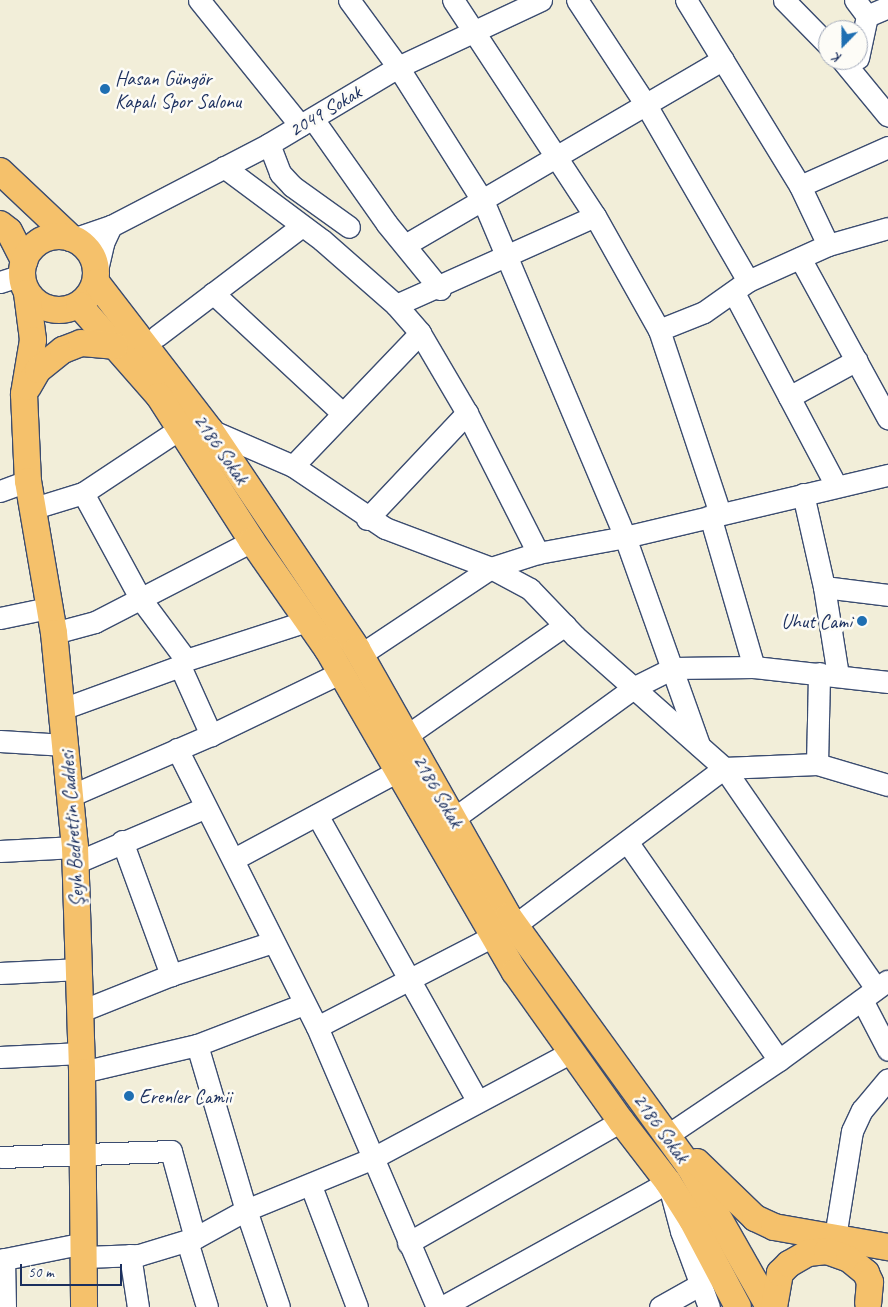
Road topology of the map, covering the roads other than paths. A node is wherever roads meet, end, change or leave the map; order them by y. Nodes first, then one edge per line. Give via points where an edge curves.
1 (349, 0) edge
2 (453, 0) edge
3 (541, 0) edge
4 (577, 0) edge
5 (686, 0) edge
6 (784, 0) edge
7 (208, 4) edge
8 (888, 7) edge
9 (861, 8) edge
10 (474, 32) junction
11 (818, 36) edge
12 (723, 59) junction
13 (398, 67) junction
14 (857, 70) edge
15 (646, 105) junction
16 (888, 116) edge
17 (307, 122) junction
18 (269, 144) junction
19 (888, 148) edge
20 (557, 156) junction
21 (224, 168) junction
22 (0, 171) edge
23 (800, 186) junction
24 (482, 199) junction
25 (380, 212) junction
26 (595, 216) junction
27 (0, 224) edge
28 (111, 226) junction
29 (302, 226) junction
30 (349, 227) junction
31 (888, 228) edge
32 (72, 238) junction
33 (322, 240) junction
34 (405, 245) junction
35 (828, 245) junction
36 (505, 257) junction
37 (800, 258) junction
38 (97, 276) junction
39 (18, 278) edge
40 (741, 287) junction
41 (440, 288) junction
42 (213, 293) junction
43 (396, 306) junction
44 (72, 308) junction
45 (659, 330) junction
46 (420, 333) junction
47 (156, 336) dead end
48 (115, 346) junction
49 (32, 355) junction
50 (856, 360) junction
51 (882, 391) edge
52 (24, 394) junction
53 (789, 397) junction
54 (341, 412) junction
55 (467, 413) junction
56 (888, 419) edge
57 (178, 430) junction
58 (210, 430) junction
59 (292, 466) junction
60 (888, 475) edge
61 (28, 480) junction
62 (836, 486) junction
63 (0, 491) edge
64 (82, 493) junction
65 (802, 494) junction
66 (30, 509) junction
67 (715, 514) junction
68 (367, 519) junction
69 (625, 537) junction
70 (252, 541) junction
71 (538, 552) junction
72 (491, 568) junction
73 (824, 587) junction
74 (888, 595) edge
75 (140, 598) junction
76 (48, 608) junction
77 (0, 618) edge
78 (307, 622) junction
79 (565, 625) junction
80 (54, 633) junction
81 (360, 655) junction
82 (183, 663) junction
83 (754, 667) junction
84 (673, 668) junction
85 (340, 673) junction
86 (828, 674) junction
87 (888, 682) edge
88 (633, 688) junction
89 (62, 710) junction
90 (211, 735) junction
91 (406, 736) junction
92 (0, 741) edge
93 (66, 745) junction
94 (699, 745) junction
95 (177, 749) junction
96 (817, 764) junction
97 (724, 768) junction
98 (398, 771) junction
99 (888, 785) edge
100 (70, 796) junction
101 (206, 807) junction
102 (317, 815) junction
103 (453, 819) junction
104 (122, 841) junction
105 (628, 843) junction
106 (0, 851) edge
107 (75, 855) junction
108 (234, 859) junction
109 (504, 931) junction
110 (273, 942) junction
111 (80, 969) junction
112 (0, 973) edge
113 (170, 975) junction
114 (411, 978) junction
115 (875, 989) edge
116 (304, 1004) junction
117 (81, 1011) junction
118 (317, 1027) junction
119 (197, 1045) junction
120 (888, 1050) edge
121 (571, 1052) junction
122 (0, 1057) edge
123 (779, 1060) junction
124 (82, 1062) junction
125 (888, 1079) edge
126 (477, 1100) junction
127 (620, 1121) junction
128 (666, 1136) junction
129 (83, 1155) junction
130 (0, 1157) edge
131 (371, 1159) junction
132 (668, 1182) junction
133 (311, 1186) junction
134 (246, 1210) junction
135 (835, 1237) junction
136 (191, 1239) junction
137 (408, 1243) junction
138 (888, 1247) edge
139 (84, 1250) junction
140 (130, 1255) junction
141 (2, 1259) edge
142 (888, 1280) edge
143 (701, 1284) junction
144 (866, 1305) edge
145 (5, 1307) edge
146 (84, 1307) edge
147 (138, 1307) edge
148 (207, 1307) edge
149 (279, 1307) edge
150 (356, 1307) edge
151 (437, 1307) edge
152 (442, 1307) edge
153 (660, 1307) edge
154 (709, 1307) edge
155 (738, 1307) edge
156 (768, 1307) edge
157 (774, 1307) edge

1 - 13 street
2 - 10 street
3 - 10 street, 2049 Sokak
4 - 15 street
5 - 12 street
6 - 11 street
7 - 17 street
8 - 9 street
10 - 13 street, 2049 Sokak
10 - 20 street
12 - 15 street
12 - 23 street
13 - 17 street, 2049 Sokak
13 - 24 street
14 - 16 street
15 - 20 street
15 - 40 street
17 - 18 street, 2049 Sokak
17 - 25 street
18 - 21 street, 2049 Sokak
18 - 30 street via 280,173 292,186
19 - 23 street
20 - 24 street
20 - 26 street
21 - 28 street, 2049 Sokak
21 - 29 street
22 - 32 main road
23 - 35 street
24 - 34 street
24 - 36 street
25 - 30 street
25 - 34 street
26 - 36 street
26 - 45 street
27 - 39 main road, Şeyh Bedrettin Caddesi via 9,230
28 - 32 street, 2049 Sokak
28 - 38 street via 103,243
29 - 33 street
29 - 42 street
30 - 33 street
31 - 35 street
32 - 38 main road via 86,247
32 - 39 main road via 53,236 41,240
33 - 43 street
34 - 41 street
35 - 37 street
36 - 41 street
36 - 69 street
37 - 40 street
37 - 50 street
38 - 44 main road via 91,294
38 - 58 main road, 2186 Sokak
39 - 44 main road via 47,309
39 - 49 main road, Şeyh Bedrettin Caddesi
40 - 45 street via 704,312
40 - 53 street
41 - 43 street
42 - 47 street
42 - 54 street
43 - 46 street
44 - 48 main road, 2186 Sokak
44 - 49 main road, Şeyh Bedrettin Caddesi via 47,328
45 - 67 street
46 - 54 street
46 - 55 street
48 - 52 main road via 81,343 63,350 38,370
48 - 57 main road, 2186 Sokak via 159,396
49 - 52 main road, Şeyh Bedrettin Caddesi
50 - 51 street
50 - 53 street
51 - 56 street
52 - 61 main road, Şeyh Bedrettin Caddesi
53 - 62 street
54 - 59 street
55 - 68 street
55 - 71 street
57 - 64 street
57 - 70 main road, 2186 Sokak
58 - 59 street
58 - 81 main road, 2186 Sokak
59 - 68 street
60 - 62 street
61 - 63 street
61 - 66 main road, Şeyh Bedrettin Caddesi
62 - 65 street
64 - 66 street
64 - 75 street
65 - 67 street
65 - 73 street
66 - 76 main road, Şeyh Bedrettin Caddesi
67 - 69 street
67 - 83 street
68 - 72 street
69 - 71 street
69 - 84 street
70 - 75 street
70 - 78 main road, 2186 Sokak
71 - 72 street
72 - 79 street via 530,589
72 - 81 street
73 - 74 street
73 - 86 street
75 - 80 street via 95,622
75 - 82 street
76 - 77 street
76 - 80 main road, Şeyh Bedrettin Caddesi
78 - 82 street
78 - 85 main road, 2186 Sokak
79 - 88 street
79 - 91 street
80 - 89 main road, Şeyh Bedrettin Caddesi
81 - 91 main road, 2186 Sokak
82 - 89 street
82 - 90 street
83 - 84 street
83 - 86 street
84 - 88 street
84 - 94 street
85 - 90 street
85 - 98 main road, 2186 Sokak
86 - 87 street
86 - 96 street
88 - 94 street
88 - 103 street
89 - 93 main road, Şeyh Bedrettin Caddesi
90 - 95 street
91 - 103 main road, 2186 Sokak
92 - 93 street
93 - 100 main road, Şeyh Bedrettin Caddesi
94 - 97 street
95 - 100 street
95 - 101 street
96 - 97 street
96 - 99 street
97 - 105 street
97 - 115 street
98 - 102 street
98 - 109 main road, 2186 Sokak
100 - 107 main road, Şeyh Bedrettin Caddesi
101 - 104 street
101 - 108 street
102 - 108 street
102 - 114 street
103 - 109 main road, 2186 Sokak
104 - 107 street
104 - 113 street
105 - 109 street
105 - 123 street
106 - 107 street
107 - 111 main road, Şeyh Bedrettin Caddesi
108 - 110 street
109 - 114 street
109 - 121 main road, 2186 Sokak
109 - 128 main road, 2186 Sokak
110 - 113 street
110 - 116 street
111 - 112 street
111 - 117 main road, Şeyh Bedrettin Caddesi
113 - 117 street
114 - 118 street
114 - 126 street
115 - 120 street
115 - 123 street
116 - 118 street
116 - 119 street
117 - 124 main road, Şeyh Bedrettin Caddesi
118 - 131 street
119 - 124 street
119 - 134 street
121 - 126 street
121 - 127 main road, 2186 Sokak
122 - 124 street
123 - 128 street
124 - 129 main road, Şeyh Bedrettin Caddesi
125 - 135 street via 862,1110 852,1131
126 - 131 street
127 - 132 main road, 2186 Sokak
127 - 137 street
128 - 135 main road via 755,1218 793,1232
128 - 156 main road, 2186 Sokak via 689,1166
129 - 130 street
129 - 136 street via 171,1151
129 - 139 main road, Şeyh Bedrettin Caddesi
131 - 133 street
131 - 137 street
132 - 143 street via 681,1231
132 - 152 street
132 - 155 main road, 2186 Sokak
133 - 134 street
133 - 150 street
134 - 136 street
134 - 149 street
135 - 138 main road
136 - 140 street
136 - 148 street
137 - 151 street
139 - 140 street
139 - 141 street
139 - 146 main road, Şeyh Bedrettin Caddesi
140 - 147 street
141 - 145 street
142 - 144 main road
143 - 153 street
143 - 154 street
144 - 157 main road via 870,1282 859,1266 837,1253 821,1252 797,1258 780,1273

